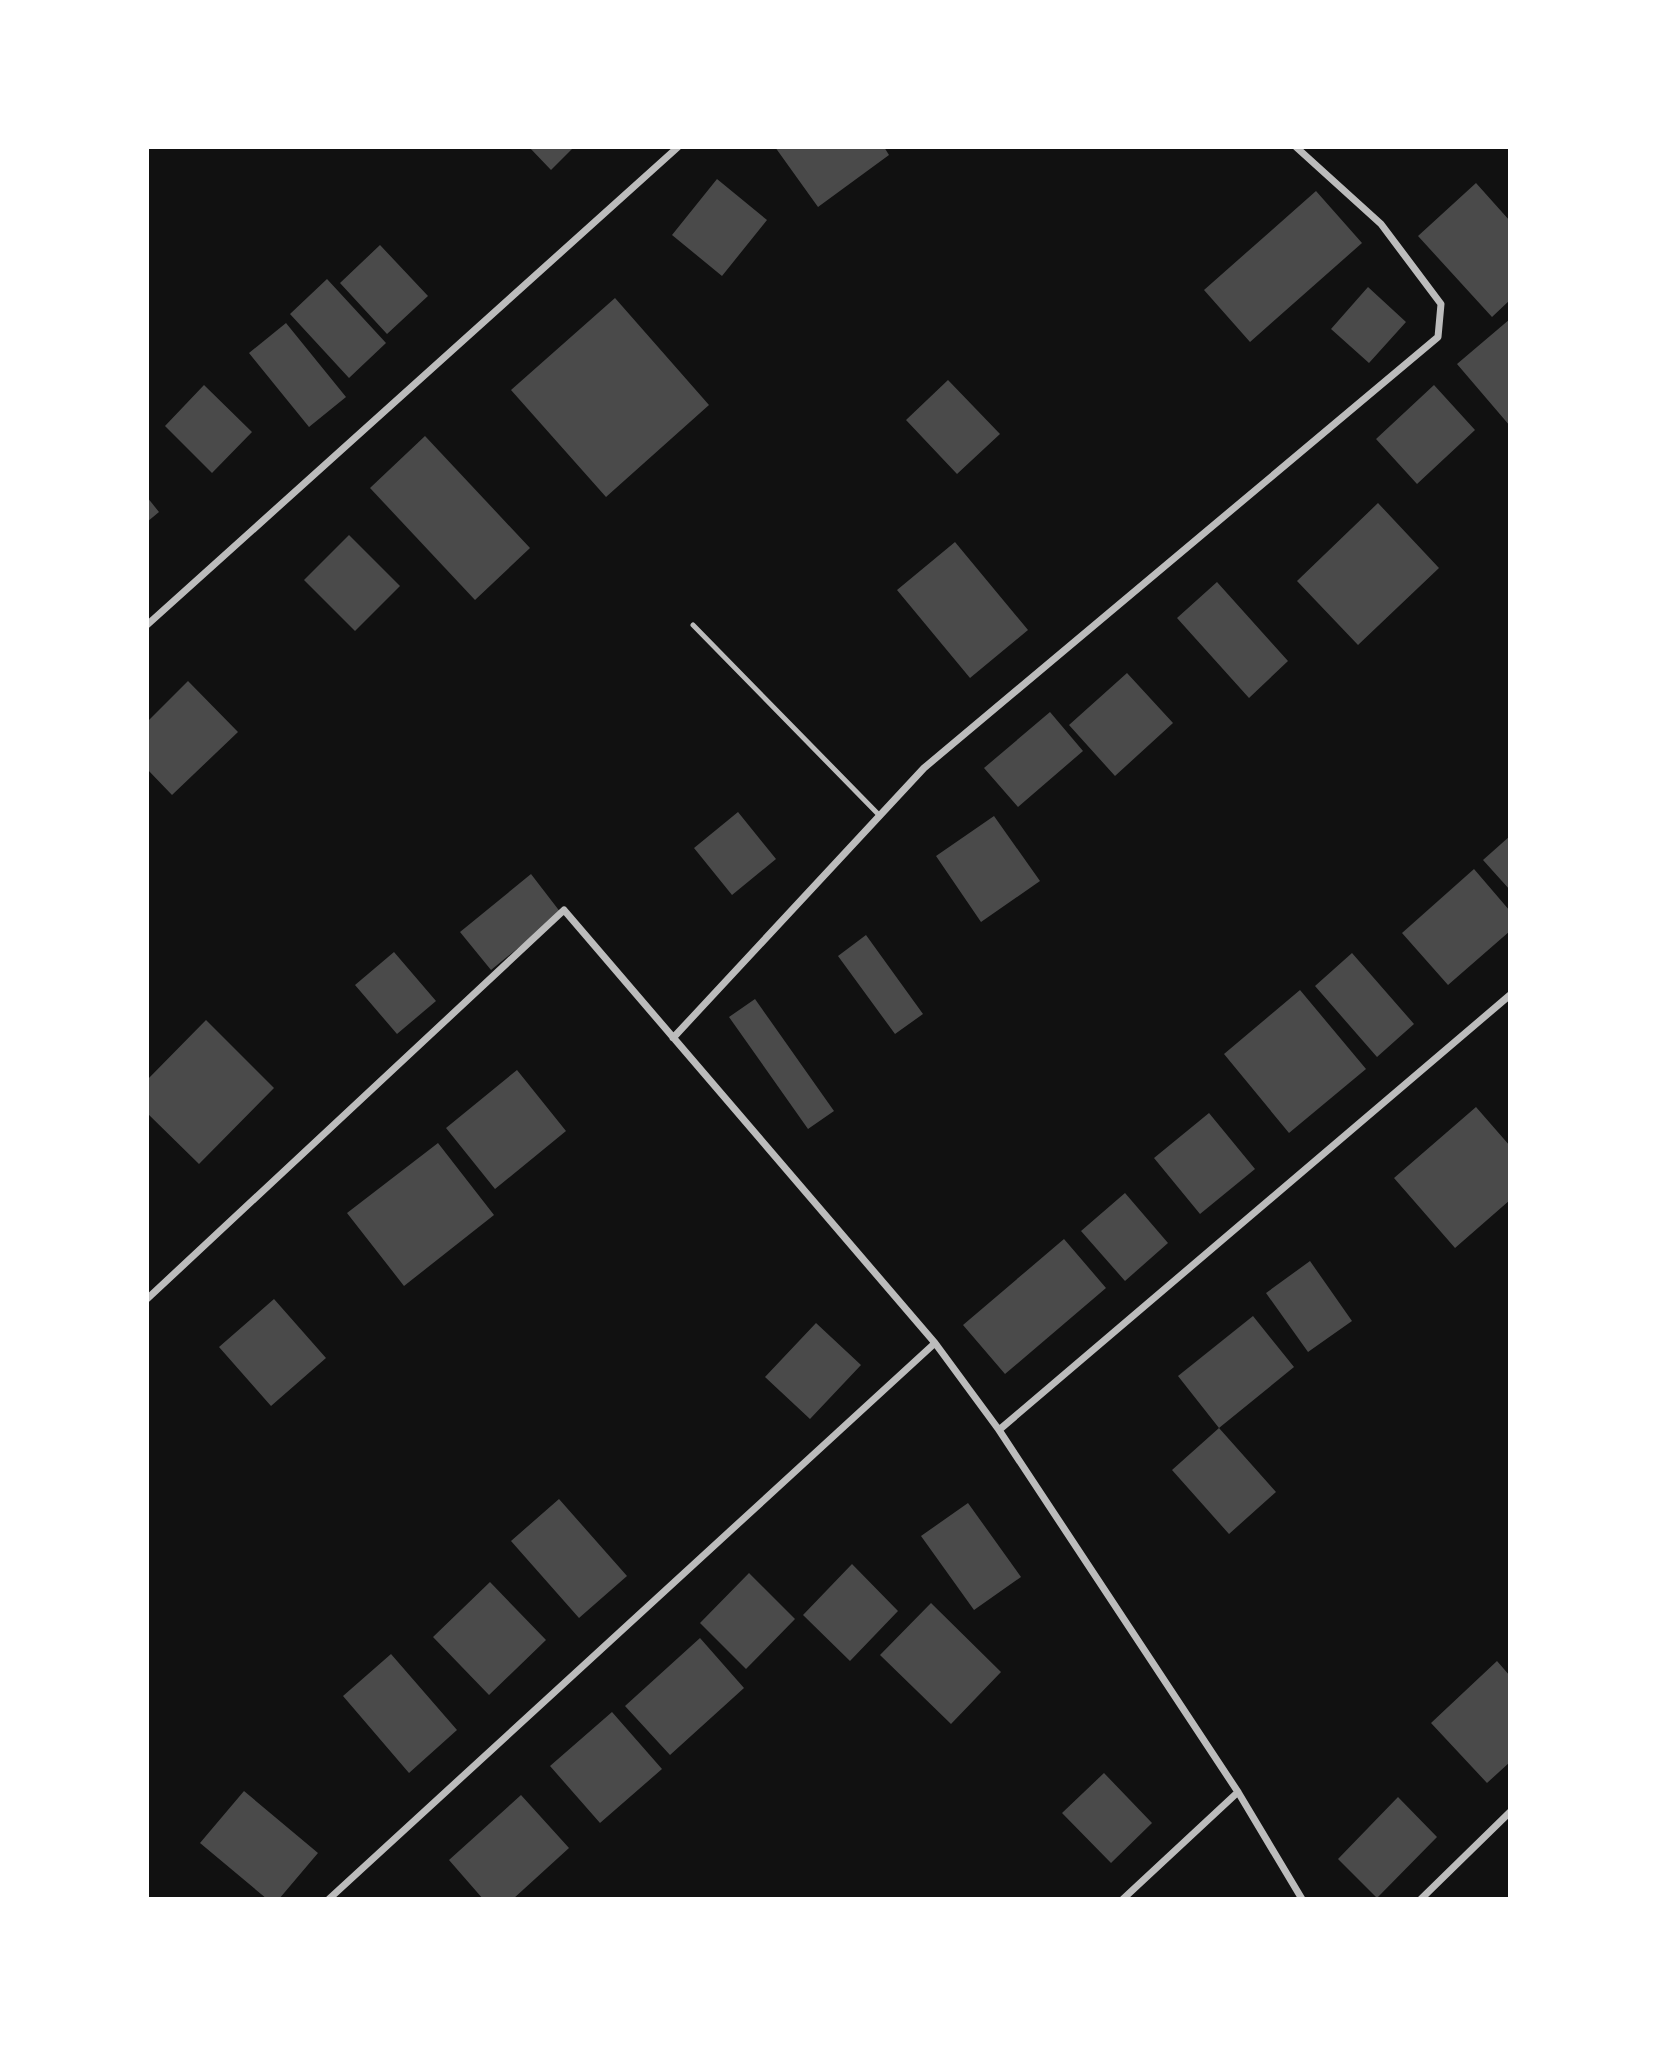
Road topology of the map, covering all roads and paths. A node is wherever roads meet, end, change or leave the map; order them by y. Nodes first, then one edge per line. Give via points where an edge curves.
1 (678, 147) edge
2 (1296, 147) edge
3 (147, 625) edge
4 (693, 625) dead end
5 (880, 816) junction
6 (1510, 995) edge
7 (673, 1038) junction
8 (147, 1299) edge
9 (935, 1343) junction
10 (999, 1430) junction
11 (1238, 1792) junction
12 (1510, 1812) edge
13 (329, 1899) edge
14 (1124, 1899) edge
15 (1302, 1899) edge
16 (1421, 1899) edge

1 - 3 street
2 - 5 street via 1381,223 1441,304 1438,337 924,768
4 - 5 lane
5 - 7 street
6 - 10 street
7 - 8 street via 564,910
7 - 9 street
9 - 10 street
9 - 13 street
10 - 11 street
11 - 14 street
11 - 15 street
12 - 16 street

